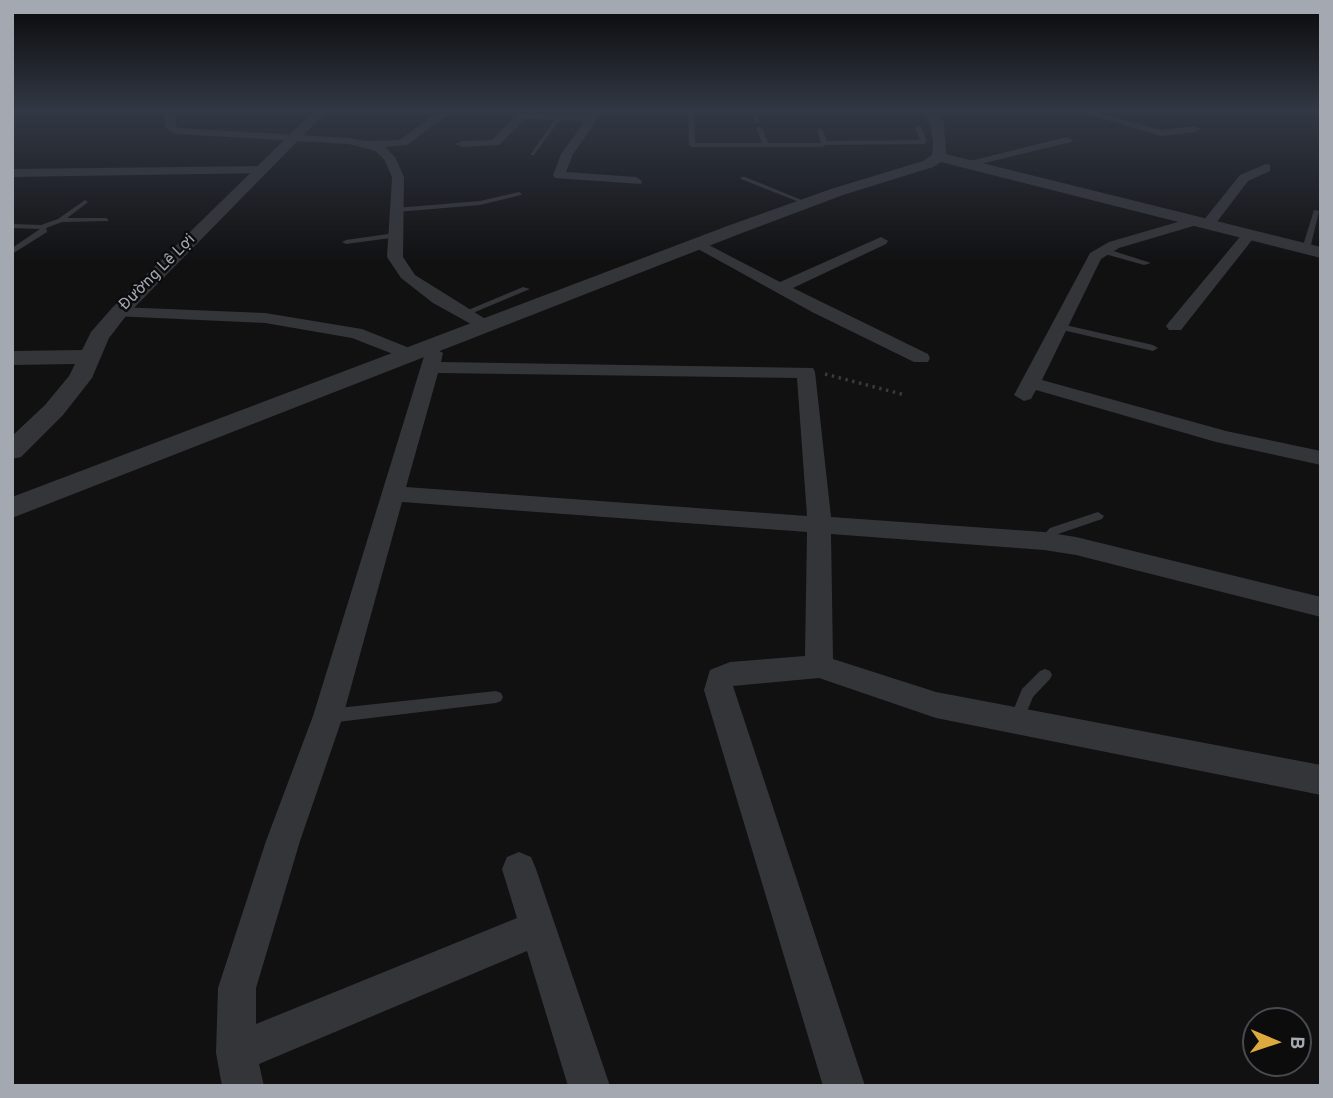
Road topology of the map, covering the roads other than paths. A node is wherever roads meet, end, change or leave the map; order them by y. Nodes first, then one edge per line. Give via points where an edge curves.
1 (271, 161) edge
2 (391, 161) edge
3 (564, 161) edge
4 (930, 161) edge
5 (959, 161) edge
6 (976, 161) edge
7 (968, 163) junction
8 (1266, 168) dead end
9 (263, 170) junction
10 (16, 175) edge
11 (743, 178) dead end
12 (636, 181) dead end
13 (519, 194) dead end
14 (85, 202) dead end
15 (806, 203) junction
16 (396, 210) junction
17 (1316, 211) dead end
18 (61, 219) junction
19 (106, 219) dead end
20 (1202, 223) junction
21 (12, 226) edge
22 (42, 227) junction
23 (395, 235) junction
24 (1249, 235) junction
25 (881, 241) dead end
26 (346, 242) dead end
27 (696, 244) junction
28 (1101, 250) junction
29 (1313, 251) edge
30 (12, 252) edge
31 (1147, 263) dead end
32 (780, 288) junction
33 (526, 289) dead end
34 (119, 312) junction
35 (465, 313) junction
36 (486, 325) junction
37 (1175, 326) dead end
38 (1061, 327) junction
39 (1153, 348) dead end
40 (426, 356) junction
41 (91, 357) junction
42 (12, 358) edge
43 (921, 358) dead end
44 (12, 451) edge
45 (1321, 458) edge
46 (394, 494) junction
47 (12, 508) edge
48 (1098, 516) dead end
49 (819, 526) junction
50 (1044, 541) junction
51 (1321, 607) edge
52 (819, 666) junction
53 (1045, 676) dead end
54 (496, 697) dead end
55 (328, 716) junction
56 (1016, 721) junction
57 (1321, 780) edge
58 (519, 869) dead end
59 (538, 928) junction
60 (239, 1069) edge
61 (589, 1086) edge
62 (844, 1086) edge

1 - 9 street, Đường Lê Lợi
2 - 16 street via 398,177
3 - 12 street via 559,176
4 - 15 street
5 - 7 street
6 - 7 street
7 - 20 street
8 - 20 street via 1244,178
9 - 10 street
9 - 34 street, Đường Lê Lợi
11 - 15 lane
13 - 16 lane via 480,203
14 - 18 lane
15 - 27 street
16 - 23 street
17 - 29 lane
18 - 19 lane
18 - 22 lane
20 - 24 street
20 - 28 street
21 - 22 lane
22 - 30 lane via 44,230
23 - 26 lane
23 - 35 street via 395,257 409,278
24 - 29 street
24 - 37 street
25 - 32 street
27 - 32 street
27 - 36 street
28 - 31 lane
28 - 38 street
32 - 43 street
33 - 35 lane
34 - 40 street via 199,313 290,322 356,333
34 - 41 street, Đường Lê Lợi via 99,337
35 - 36 street
36 - 40 street
38 - 39 lane
38 - 45 street via 1028,389
40 - 46 street
40 - 47 street
40 - 49 street via 806,372
41 - 42 street
41 - 44 street, Đường Lê Lợi via 54,410
46 - 49 street
46 - 55 street
48 - 50 lane via 1054,531
49 - 50 street
49 - 52 street
50 - 51 street
52 - 56 street via 936,705
52 - 62 street via 730,674 720,679 718,690
53 - 56 lane via 1027,693
54 - 55 lane
55 - 60 street via 237,988
56 - 57 street
58 - 59 street
59 - 60 street
59 - 61 street

